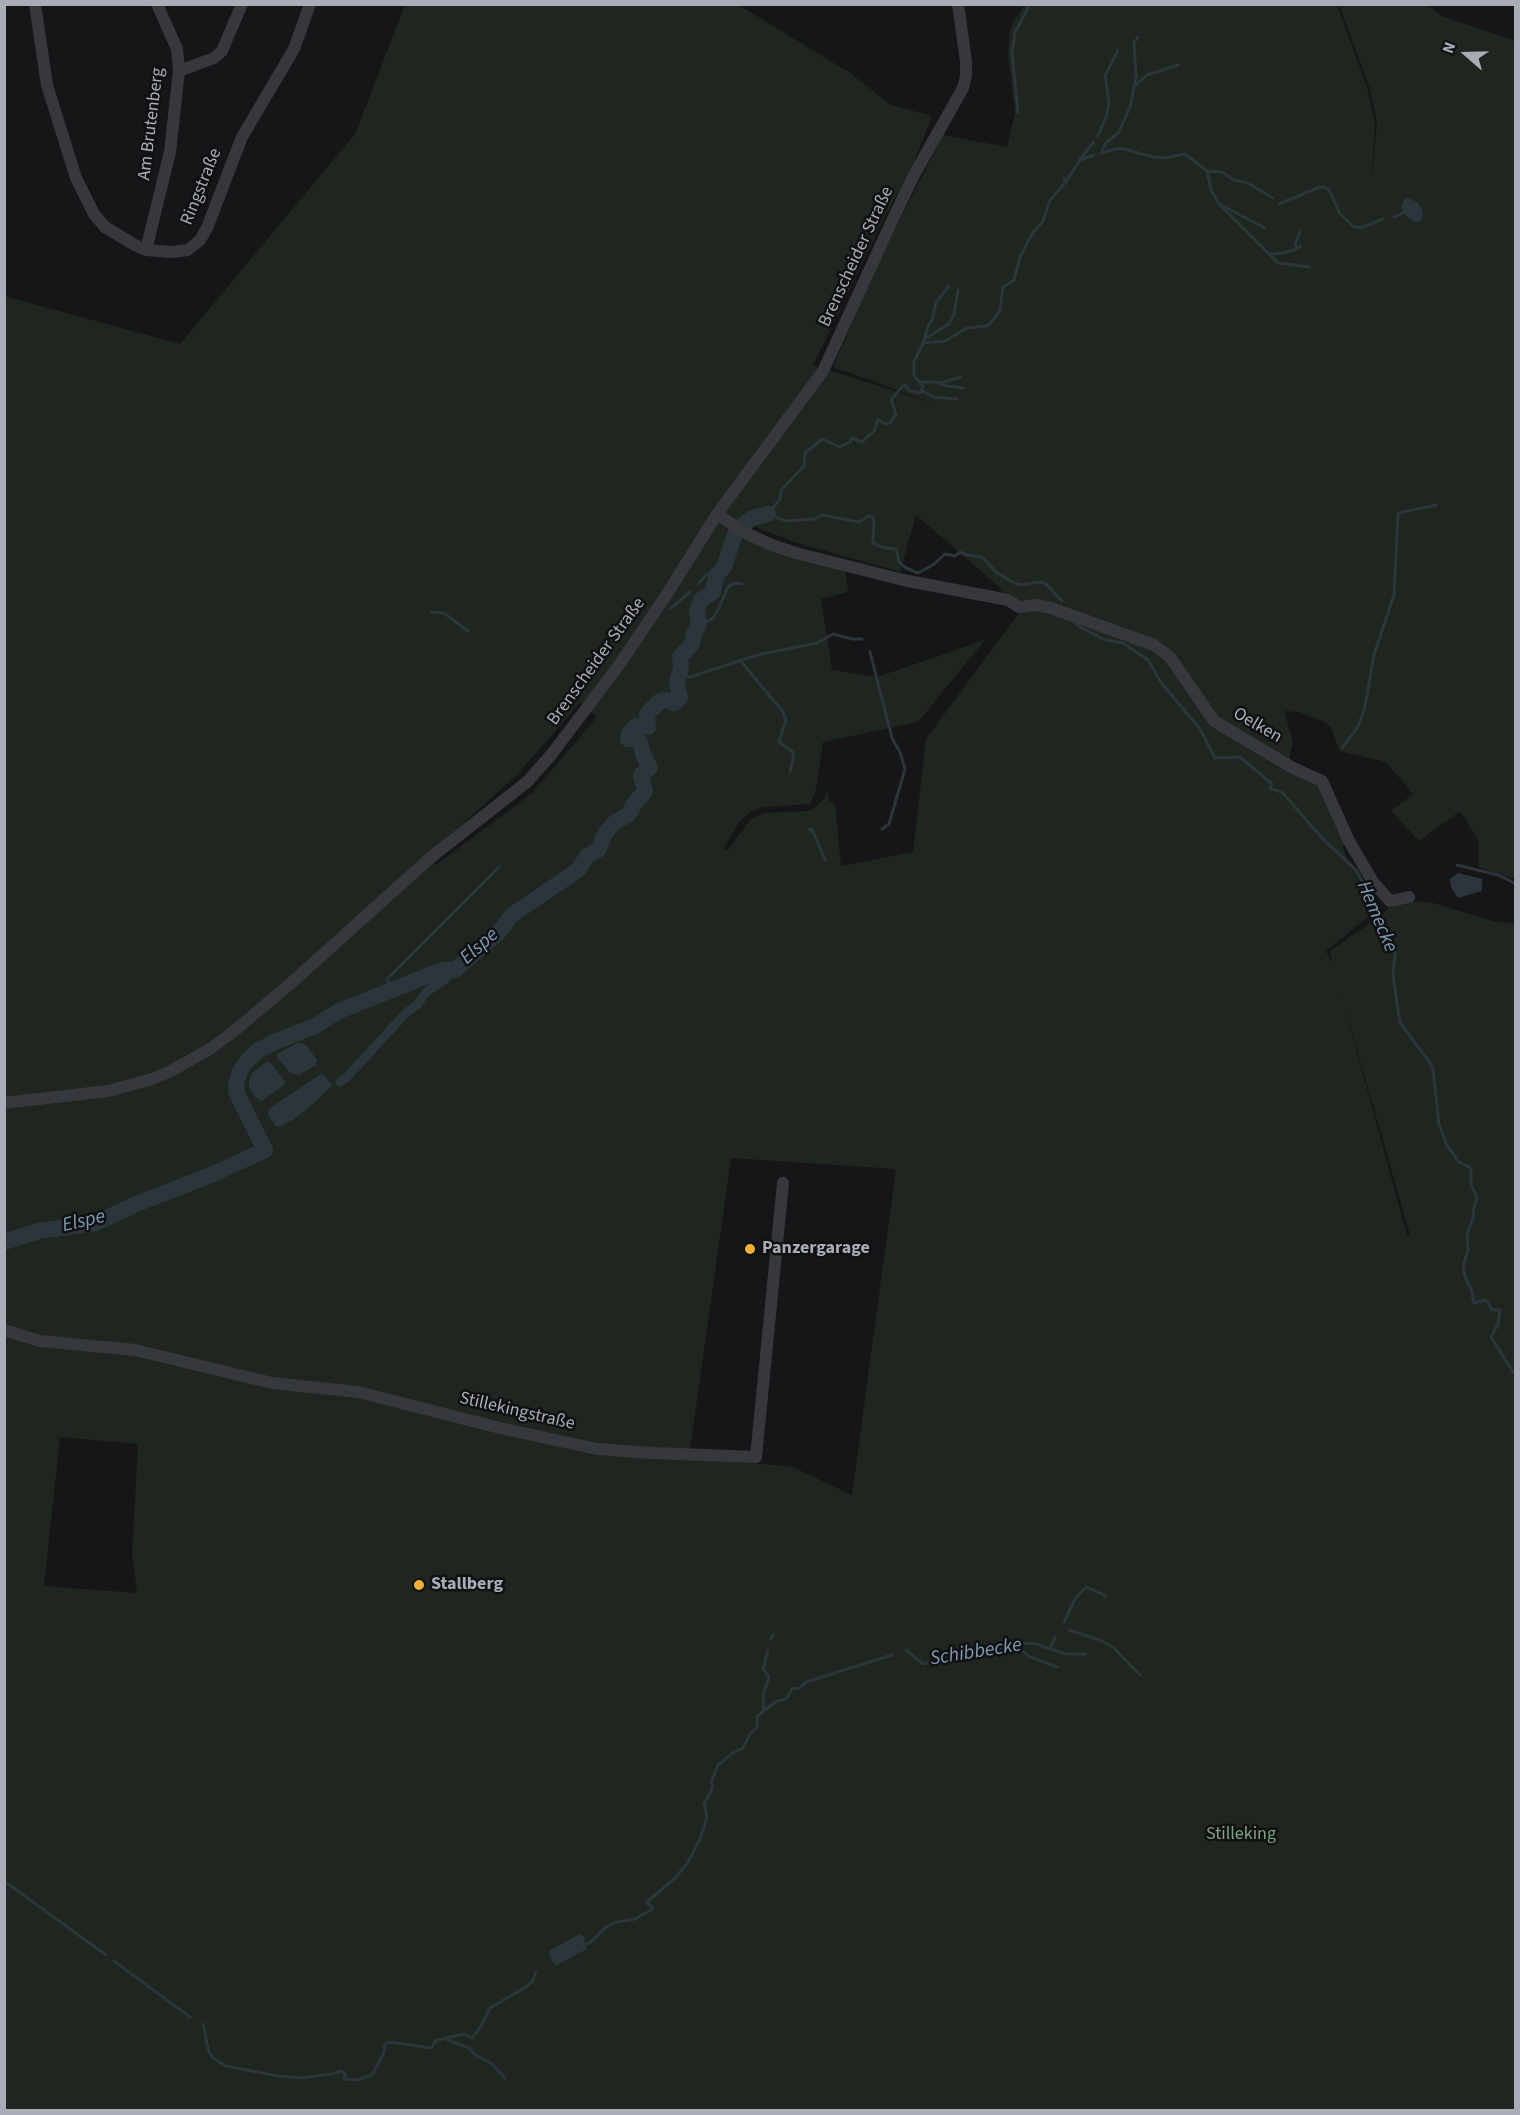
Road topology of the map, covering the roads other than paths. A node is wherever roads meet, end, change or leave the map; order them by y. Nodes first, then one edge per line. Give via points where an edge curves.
1 (35, 4) edge
2 (157, 4) edge
3 (242, 4) edge
4 (310, 4) edge
5 (958, 4) edge
6 (179, 71) junction
7 (146, 250) junction
8 (717, 514) junction
9 (1409, 897) dead end
10 (4, 1103) edge
11 (783, 1183) dead end
12 (4, 1330) edge

1 - 7 street, Ringstraße via 47,85 76,178 105,227
2 - 6 street, Am Brutenberg via 177,49
3 - 6 street via 222,51
4 - 7 street, Ringstraße via 294,49 242,137 200,240 188,250
5 - 8 street, Brenscheider Straße via 966,62 963,88 892,220 823,371
6 - 7 street, Am Brutenberg via 170,152
8 - 9 street, Oelken via 744,532 796,553 903,580 1008,600 1019,607 1036,605 1161,648 1214,722 1322,781 1373,882 1390,902
8 - 10 street, Brenscheider Straße via 619,666 527,782 430,858 233,1032 187,1062 149,1080 108,1091
11 - 12 street, Stillekingstraße via 756,1457 597,1449 358,1392 272,1383 135,1350 40,1341

